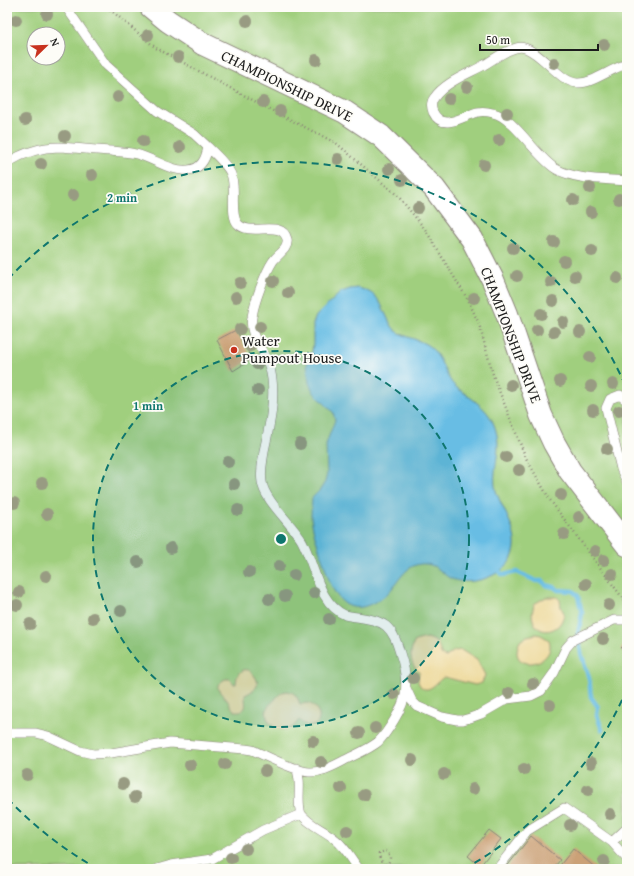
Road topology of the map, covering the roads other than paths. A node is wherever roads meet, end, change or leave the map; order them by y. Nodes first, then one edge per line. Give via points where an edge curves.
1 (66, 7) edge
2 (151, 7) edge
3 (627, 64) edge
4 (208, 147) junction
5 (7, 163) edge
6 (627, 181) edge
7 (627, 401) edge
8 (627, 482) edge
9 (627, 545) edge
10 (627, 620) edge
11 (405, 685) junction
12 (7, 733) edge
13 (296, 768) junction
14 (301, 814) junction
15 (627, 828) edge
16 (612, 842) junction
17 (627, 859) edge
18 (157, 869) edge
19 (359, 869) edge
20 (497, 869) edge

1 - 4 lane via 106,65 156,111 194,134
2 - 9 street, CHAMPIONSHIP DRIVE via 203,44 345,112 381,136 434,188 472,238 493,280 541,415 554,443 570,471
3 - 6 lane via 593,80 576,83 566,79 538,55 518,47 453,82 438,93 431,106 435,116 444,122 458,120 477,112 496,114 510,123 547,162 560,171 585,177
4 - 5 lane via 204,162 188,170 168,167 147,156 133,153 59,147 26,152
4 - 11 lane via 232,176 235,191 234,216 239,225 250,230 280,230 287,242 265,279 251,320 252,332 268,363 273,388 262,467 263,488 302,541 324,595 331,605 345,614 381,623 391,631 402,657
7 - 8 lane via 620,395 616,396 610,399 606,408
10 - 11 lane via 614,620 573,640 541,691 531,696 507,699 481,714 464,720 442,717 417,706
11 - 13 lane via 405,695 400,709 377,742 326,769 310,772
12 - 13 lane via 36,733 93,754 111,754 170,743 245,749
13 - 14 lane via 300,781
14 - 18 lane via 263,830 220,856
14 - 19 lane via 336,840
15 - 16 lane
16 - 17 lane
16 - 20 lane via 564,808 527,831

